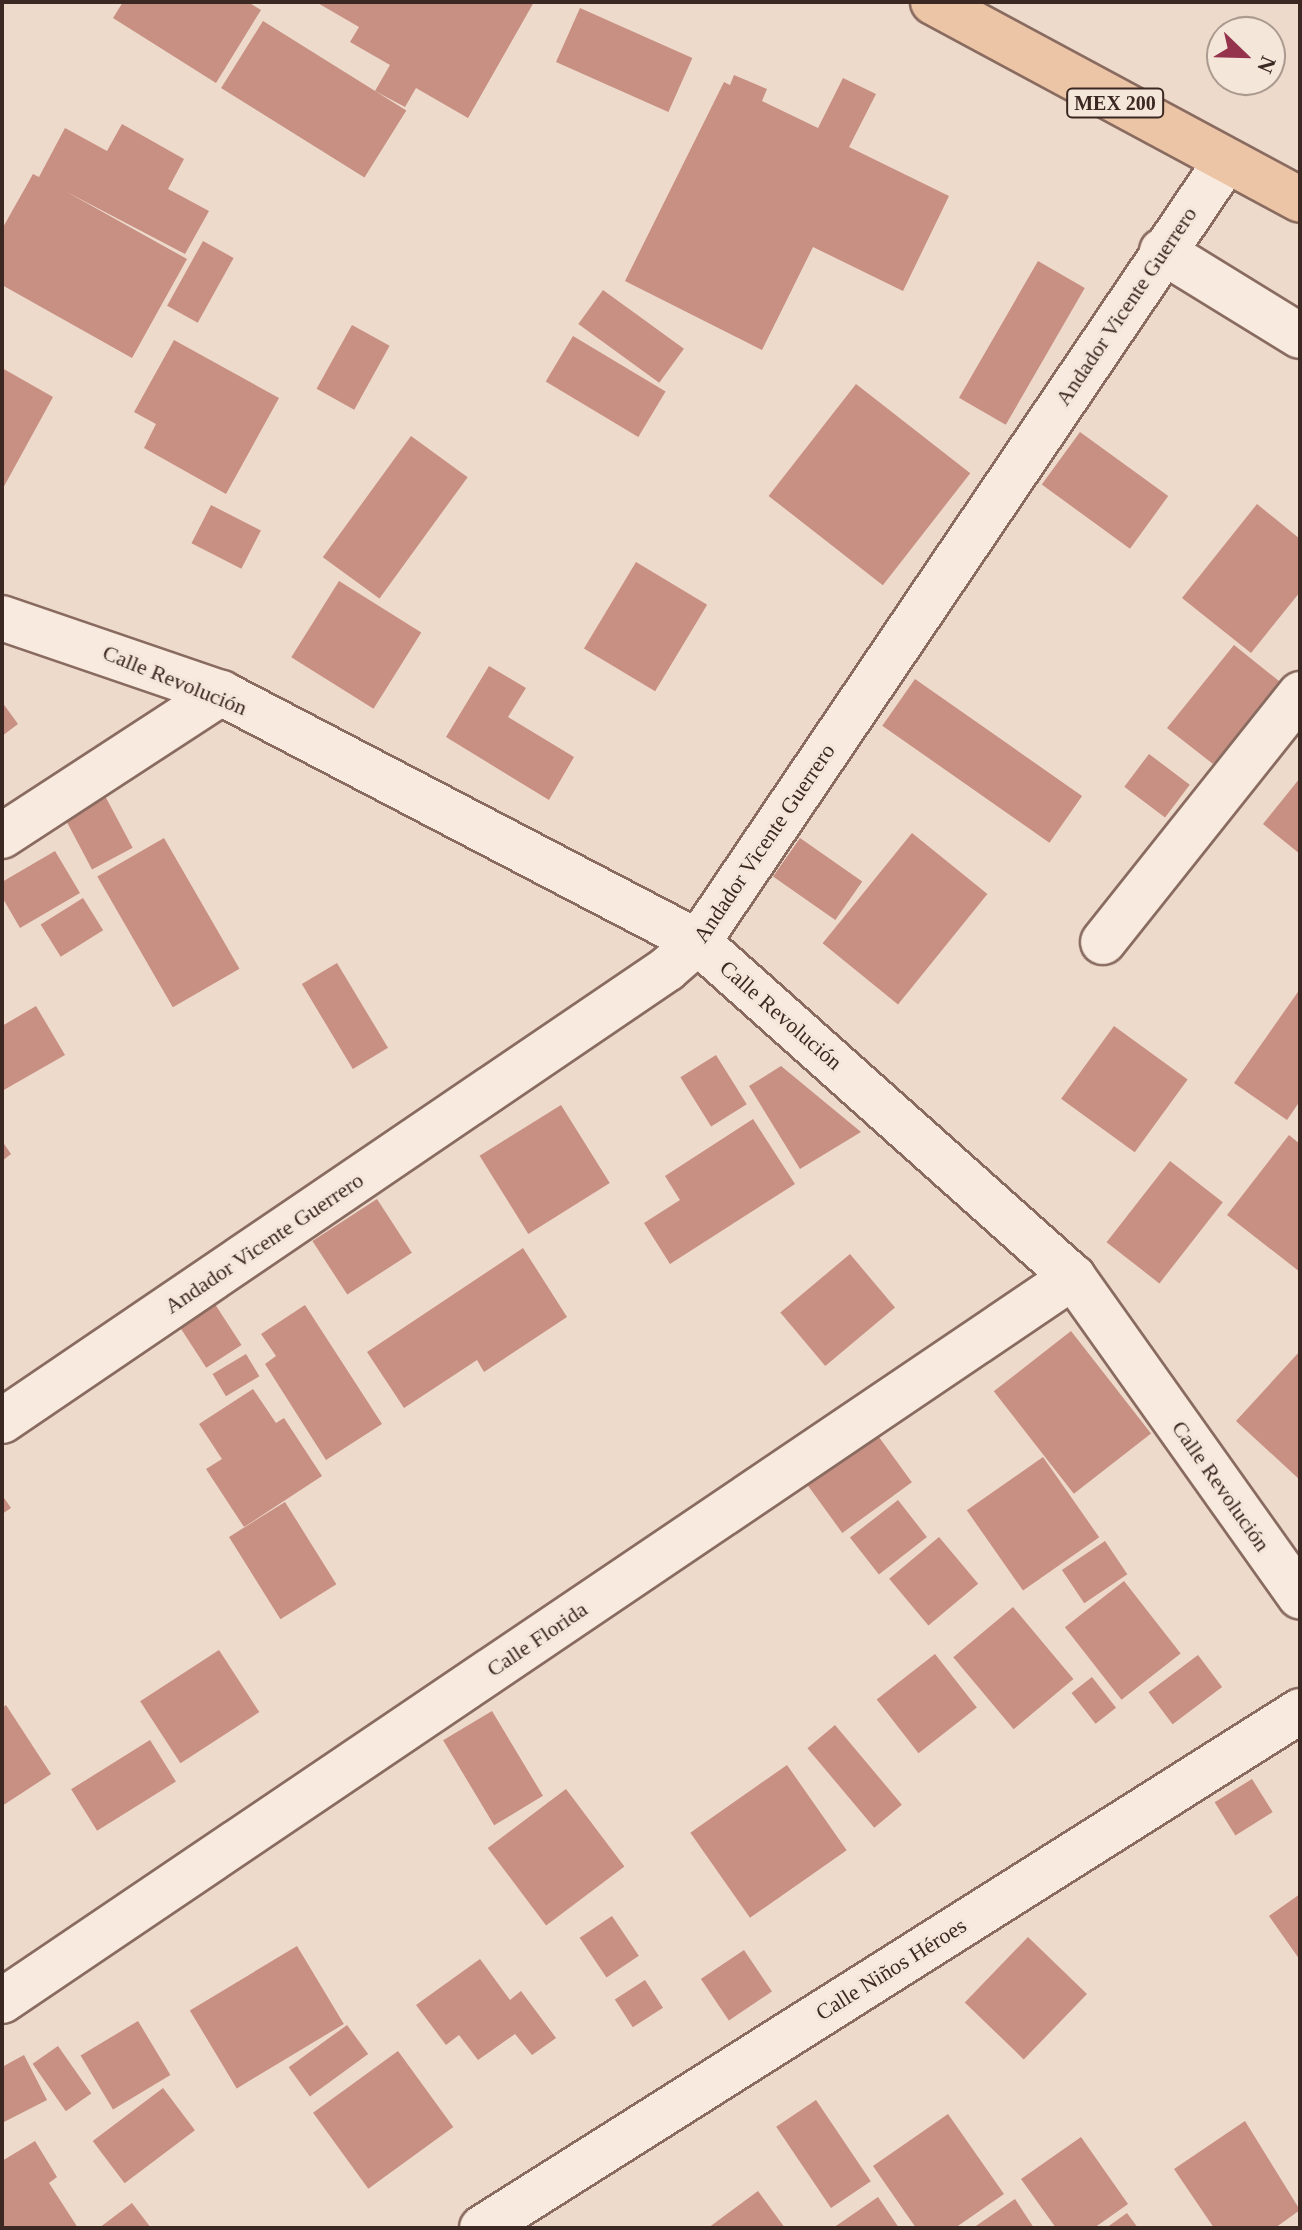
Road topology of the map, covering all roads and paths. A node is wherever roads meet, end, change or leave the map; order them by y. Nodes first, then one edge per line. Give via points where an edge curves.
1 (933, 2) edge
2 (1224, 164) junction
3 (1300, 200) edge
4 (1162, 251) junction
5 (1300, 336) edge
6 (2, 618) edge
7 (221, 693) junction
8 (1300, 694) edge
9 (2, 836) edge
10 (698, 942) junction
11 (1103, 942) dead end
12 (1073, 1277) junction
13 (2, 1421) edge
14 (1300, 1596) edge
15 (1300, 1711) edge
16 (2, 2001) edge
17 (482, 2228) edge

1 - 2 main road, MEX 200
2 - 3 main road, MEX 200
2 - 4 street, Andador Vicente Guerrero
4 - 5 street
4 - 10 street, Andador Vicente Guerrero
6 - 7 street, Calle Revolución
7 - 9 street
7 - 10 street, Calle Revolución
8 - 11 street
10 - 12 street, Calle Revolución
10 - 13 street, Andador Vicente Guerrero via 667,969
12 - 14 street, Calle Revolución
12 - 16 street, Calle Florida
15 - 17 street, Calle Niños Héroes

